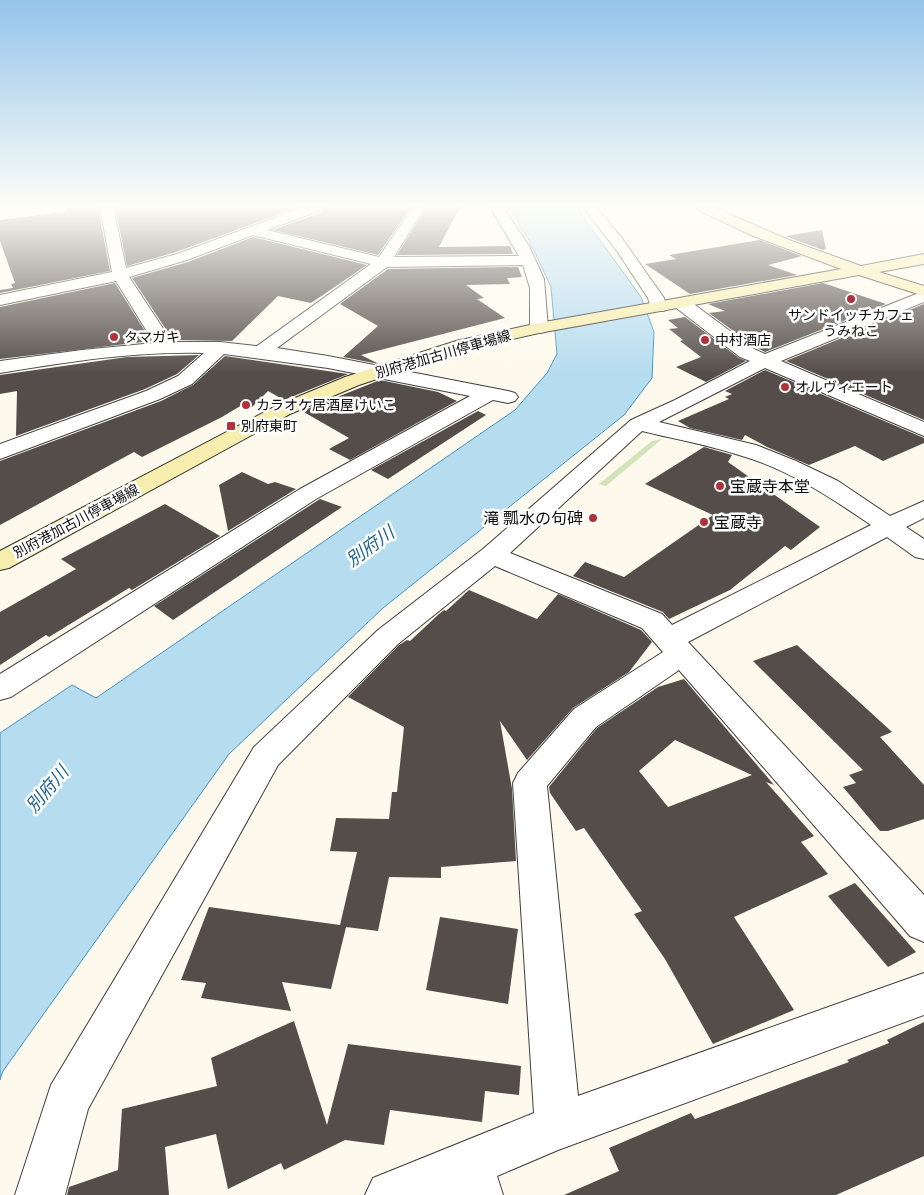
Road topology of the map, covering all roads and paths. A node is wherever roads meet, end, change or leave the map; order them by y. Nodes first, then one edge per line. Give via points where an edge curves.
1 (117, 263) edge
2 (162, 263) edge
3 (382, 263) edge
4 (529, 263) edge
5 (632, 263) edge
6 (838, 263) edge
7 (904, 263) edge
8 (861, 271) junction
9 (120, 275) junction
10 (924, 291) edge
11 (924, 296) edge
12 (0, 300) edge
13 (681, 303) junction
14 (658, 307) junction
15 (539, 328) junction
16 (166, 347) junction
17 (220, 348) junction
18 (260, 352) junction
19 (764, 361) junction
20 (0, 367) edge
21 (378, 372) junction
22 (638, 424) junction
23 (924, 430) edge
24 (0, 452) edge
25 (924, 508) edge
26 (888, 526) junction
27 (924, 551) edge
28 (492, 555) junction
29 (0, 562) edge
30 (675, 646) junction
31 (0, 689) edge
32 (924, 922) edge
33 (924, 994) edge
34 (558, 1127) junction
35 (474, 1180) edge
36 (40, 1195) edge
37 (390, 1195) edge

1 - 9 street
2 - 9 street
3 - 18 street
4 - 15 street via 538,286
5 - 14 street via 656,298
6 - 8 main road
7 - 8 main road, 別府港加古川停車場線
8 - 10 main road
8 - 13 main road, 別府港加古川停車場線
9 - 12 street
9 - 16 street
11 - 19 street
13 - 14 main road, 別府港加古川停車場線
13 - 19 street via 747,353
14 - 15 main road, 別府港加古川停車場線
15 - 21 main road, 別府港加古川停車場線 via 462,345
16 - 17 street
16 - 20 street
17 - 18 street
17 - 24 street via 185,380
18 - 21 street
19 - 22 street
19 - 23 street
21 - 29 main road, 別府港加古川停車場線 via 269,417
21 - 31 street via 498,396 308,494
22 - 26 street via 748,450 788,466 830,486
22 - 28 street
25 - 26 street
26 - 27 street
26 - 30 street
28 - 30 street via 652,621
28 - 36 street via 388,637 266,756 67,1102
30 - 32 street
30 - 34 street via 586,718 530,783
33 - 34 street
34 - 35 street
35 - 37 street

